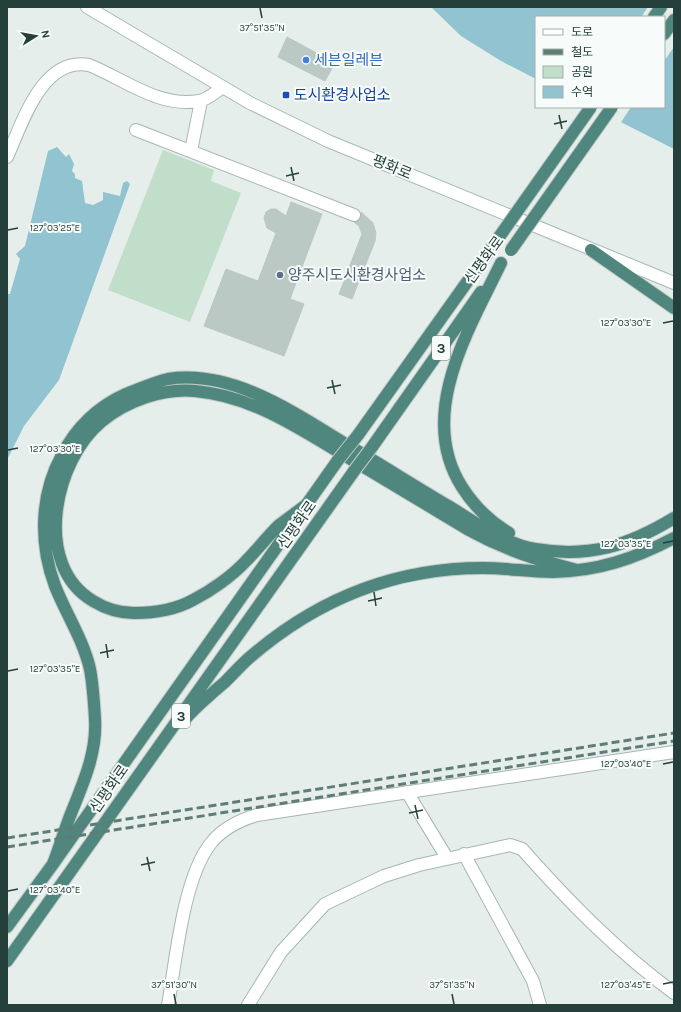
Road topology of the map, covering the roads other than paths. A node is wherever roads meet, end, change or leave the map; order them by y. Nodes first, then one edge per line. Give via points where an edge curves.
1 (87, 7) edge
2 (661, 7) edge
3 (655, 16) edge
4 (674, 20) edge
5 (665, 33) edge
6 (223, 87) junction
7 (200, 102) junction
8 (589, 108) edge
9 (611, 108) edge
10 (136, 130) dead end
11 (191, 151) junction
12 (7, 157) edge
13 (354, 215) dead end
14 (591, 250) junction
15 (501, 263) junction
16 (674, 283) edge
17 (674, 308) edge
18 (306, 505) junction
19 (674, 518) edge
20 (674, 538) edge
21 (555, 551) junction
22 (577, 570) junction
23 (159, 747) junction
24 (674, 752) edge
25 (407, 792) junction
26 (464, 854) junction
27 (447, 858) junction
28 (54, 864) junction
29 (7, 927) edge
30 (7, 961) edge
31 (674, 993) edge
32 (168, 1005) edge
33 (248, 1005) edge
34 (540, 1005) edge

1 - 6 street, 평화로
2 - 3 highway
4 - 5 highway
6 - 7 street
6 - 14 street, 평화로 via 328,141
7 - 11 street
7 - 12 street via 173,101 146,93 89,65 72,65 59,70 37,92
8 - 18 highway, 신평화로 / 3, bridge
9 - 15 highway, 신평화로 / 3, bridge
10 - 11 street
11 - 13 street
14 - 16 street, 평화로
14 - 17 highway
15 - 21 highway via 466,335 446,394 443,422 445,452 455,476 468,497 488,519 517,537
15 - 23 highway, 신평화로 / 3, bridge
18 - 22 highway via 278,527 244,564 218,584 194,600 172,609 148,613 118,612 105,608 87,597 74,585 66,571 55,531 63,481 87,436 118,410 140,400 166,391 194,390 228,396 273,412 496,545
18 - 28 highway, 신평화로 / 3
19 - 21 highway via 642,537 601,550
20 - 22 highway via 620,562 601,568
21 - 28 highway via 533,549 512,542 275,400 230,384 196,379 168,379 116,399 91,415 70,439 56,465 45,502 44,523 49,566 90,668 95,723 93,752 86,777
22 - 23 highway via 553,572 482,568 424,572 392,578 363,588 304,618 274,638 193,711
23 - 30 highway, 신평화로 / 3
24 - 25 street
25 - 27 street
25 - 32 street via 257,815 224,830 211,843 196,869 188,897
26 - 27 street
26 - 31 street via 510,845 522,849 597,930
26 - 34 street via 533,981
27 - 33 street via 384,876 325,904 281,952
28 - 29 highway, 신평화로 / 3

